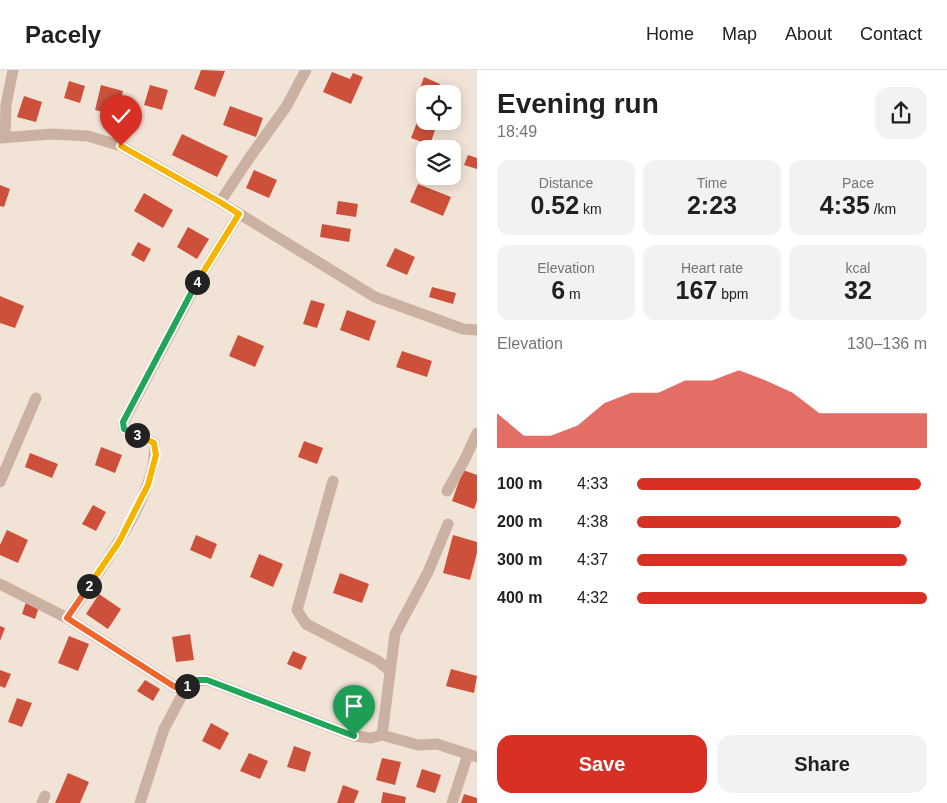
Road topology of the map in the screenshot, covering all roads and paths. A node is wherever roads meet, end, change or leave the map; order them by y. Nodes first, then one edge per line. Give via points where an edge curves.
1 (13, 70) edge
2 (306, 70) edge
3 (2, 138) edge
4 (220, 202) junction
5 (239, 214) junction
6 (477, 330) edge
7 (36, 398) dead end
8 (477, 433) edge
9 (333, 481) dead end
10 (0, 482) edge
11 (447, 491) dead end
12 (448, 524) dead end
13 (0, 584) edge
14 (67, 618) junction
15 (390, 671) junction
16 (187, 686) junction
17 (382, 734) junction
18 (473, 755) edge
19 (140, 803) edge
20 (452, 803) edge

1 - 3 street
2 - 4 street via 286,106
3 - 4 street via 52,134 88,136 121,146
4 - 5 street
5 - 6 street via 375,297 463,329
5 - 14 street via 198,279 123,422 124,429 154,443 156,455 148,485 119,542
7 - 10 street
8 - 11 street
9 - 15 street via 297,610 306,624 378,661
12 - 15 street via 428,572 395,634
13 - 14 street
14 - 16 street via 175,687
15 - 17 street
16 - 17 street via 197,680 207,680 354,736 371,738
16 - 19 street via 164,729
17 - 18 street via 418,745 437,744
18 - 20 street

